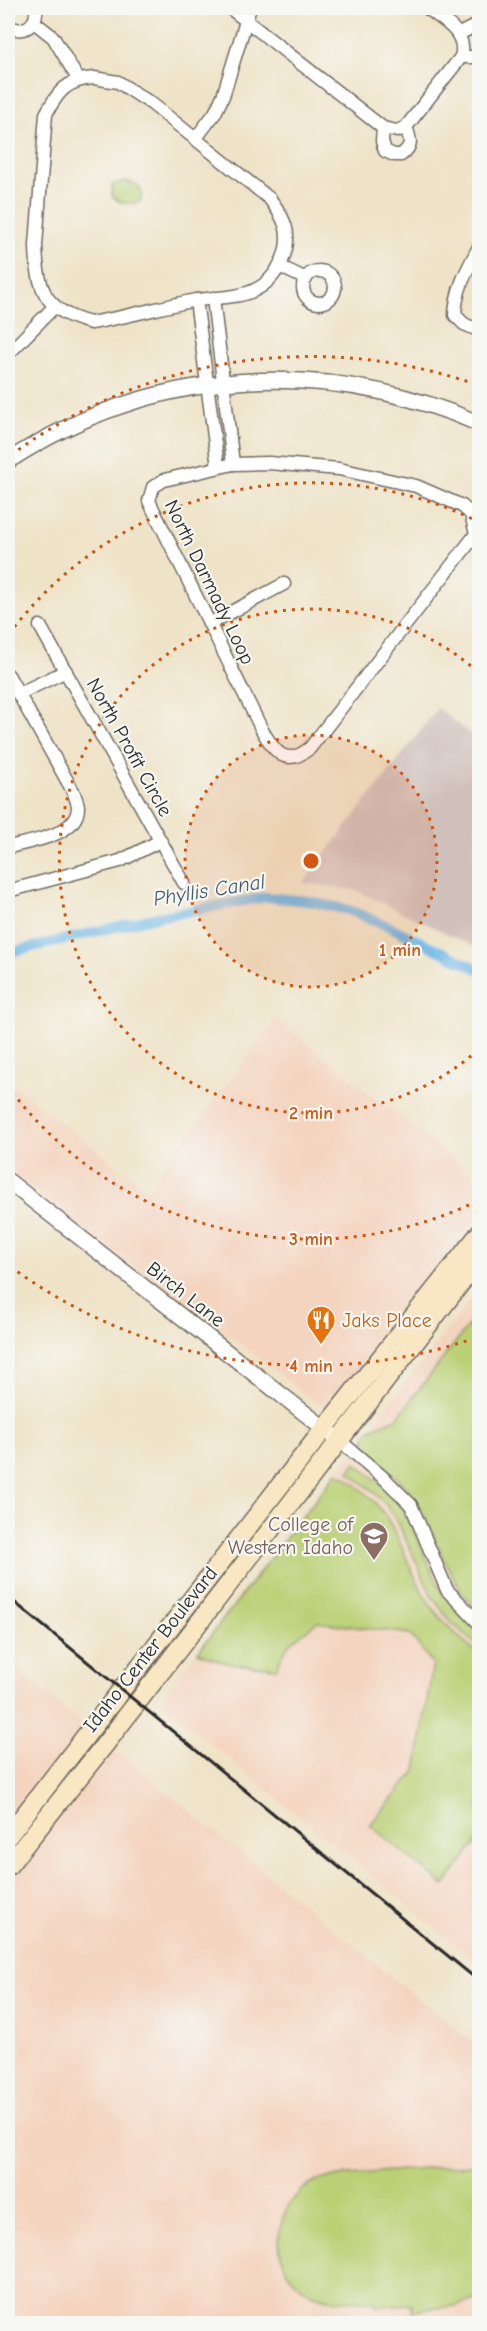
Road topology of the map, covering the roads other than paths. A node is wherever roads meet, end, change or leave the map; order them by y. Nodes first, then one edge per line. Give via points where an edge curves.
1 (36, 8) edge
2 (230, 8) edge
3 (250, 8) edge
4 (427, 8) edge
5 (247, 20) junction
6 (34, 22) junction
7 (8, 26) edge
8 (480, 29) edge
9 (459, 34) junction
10 (480, 54) edge
11 (461, 57) junction
12 (78, 80) junction
13 (406, 127) junction
14 (383, 128) junction
15 (196, 138) junction
16 (480, 245) edge
17 (279, 266) junction
18 (306, 279) dead end
19 (213, 298) junction
20 (196, 300) junction
21 (55, 306) junction
22 (480, 331) edge
23 (8, 354) edge
24 (215, 383) junction
25 (480, 424) edge
26 (8, 460) edge
27 (232, 464) junction
28 (218, 466) junction
29 (284, 584) dead end
30 (209, 624) junction
31 (40, 626) dead end
32 (66, 671) junction
33 (8, 675) edge
34 (18, 694) junction
35 (160, 842) junction
36 (8, 847) edge
37 (184, 883) dead end
38 (8, 891) edge
39 (8, 1181) edge
40 (480, 1233) edge
41 (480, 1258) edge
42 (332, 1434) junction
43 (480, 1624) edge
44 (8, 1836) edge
45 (8, 1866) edge

1 - 6 street
2 - 5 street
3 - 5 street
4 - 9 street
5 - 14 street
5 - 15 street via 223,96
6 - 7 street via 19,30
6 - 12 street via 53,37
8 - 9 street via 473,27
9 - 11 street
10 - 11 street
11 - 13 street
12 - 15 street via 106,78 118,82
12 - 21 street via 54,98 46,114 36,245 40,285
13 - 14 street via 397,131
13 - 14 street via 410,145 401,155 385,151
15 - 17 street via 270,199 280,212 287,234
16 - 22 street via 460,283 455,315
17 - 18 street
17 - 19 street via 255,290
19 - 20 street
19 - 24 street
20 - 21 street via 92,323
20 - 24 street
21 - 23 street
24 - 25 street via 320,381 379,390 440,406
24 - 26 street via 152,395 87,418
24 - 27 street
24 - 28 street
27 - 28 street, North Darmady Loop
27 - 30 street, North Darmady Loop via 339,469 416,486 462,506 471,514 476,534 302,754 290,758 273,750
28 - 30 street, North Darmady Loop via 165,480 153,487 148,501
29 - 30 street
31 - 32 street, North Profit Circle
32 - 34 street, North Profit Circle
32 - 35 street, North Profit Circle
33 - 34 street
34 - 36 street via 79,808 64,831
35 - 37 street, North Profit Circle
35 - 38 street, North Profit Circle via 120,861
39 - 42 street, Birch Lane
40 - 42 main road, Idaho Center Boulevard
41 - 42 main road, Idaho Center Boulevard
42 - 43 street via 411,1505 447,1590
42 - 44 main road, Idaho Center Boulevard
42 - 45 main road, Idaho Center Boulevard via 124,1719

